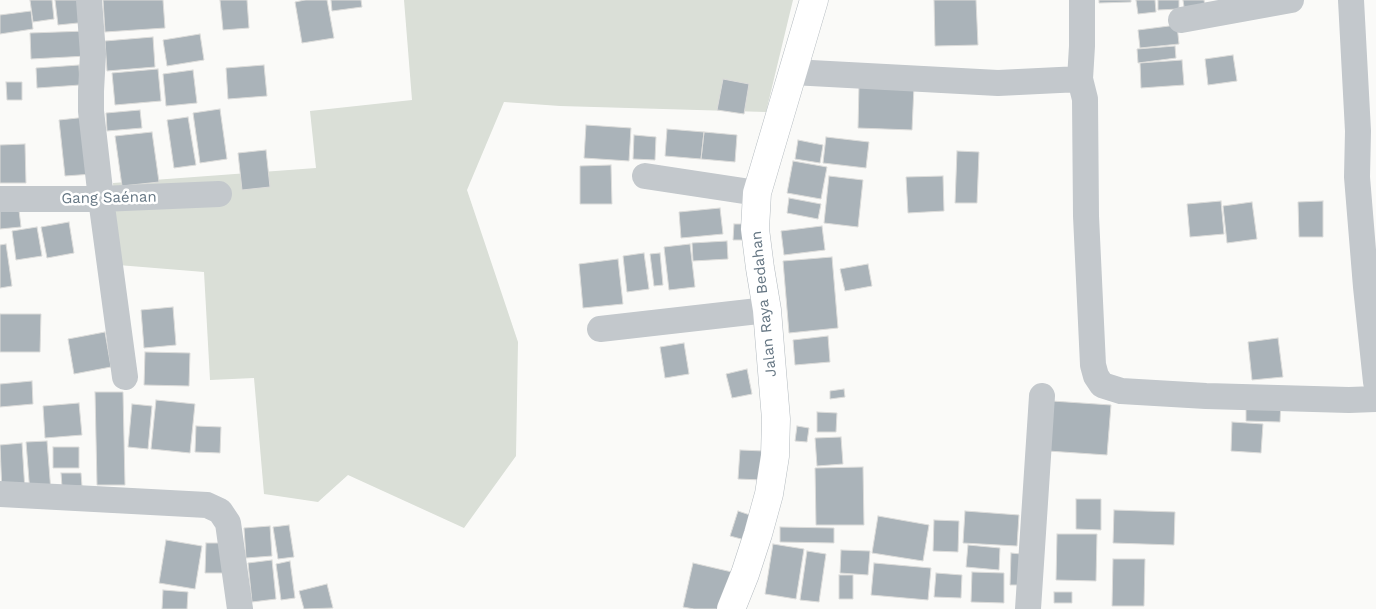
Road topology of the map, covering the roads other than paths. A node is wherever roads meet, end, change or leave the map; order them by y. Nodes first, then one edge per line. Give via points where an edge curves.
1 (89, 0) edge
2 (814, 0) edge
3 (1082, 0) edge
4 (1292, 0) edge
5 (1351, 0) edge
6 (1181, 20) dead end
7 (792, 72) junction
8 (1080, 79) junction
9 (1367, 129) edge
10 (644, 176) dead end
11 (1367, 176) edge
12 (757, 193) junction
13 (219, 194) dead end
14 (0, 199) edge
15 (100, 199) junction
16 (1369, 225) edge
17 (767, 310) junction
18 (600, 329) dead end
19 (125, 377) dead end
20 (1376, 382) edge
21 (1042, 396) dead end
22 (1376, 399) edge
23 (0, 494) edge
24 (240, 609) edge
25 (731, 609) edge
26 (1028, 609) edge

1 - 15 street via 93,54 92,111
2 - 7 street, Jalan Raya Bedahan
3 - 8 street
4 - 6 street
5 - 9 street
7 - 8 street via 998,83
7 - 12 street, Jalan Raya Bedahan
8 - 22 street via 1085,107 1093,365 1102,385 1121,391 1196,395
9 - 11 street
10 - 12 street
11 - 16 street
12 - 17 street, Jalan Raya Bedahan via 755,229
13 - 15 street, Gang Saénan
14 - 15 street, Gang Saénan
15 - 19 street
16 - 20 street
17 - 18 street
17 - 25 street, Jalan Raya Bedahan via 776,419 774,456 769,494 758,534
21 - 26 street
23 - 24 street via 208,505 220,511 228,523

